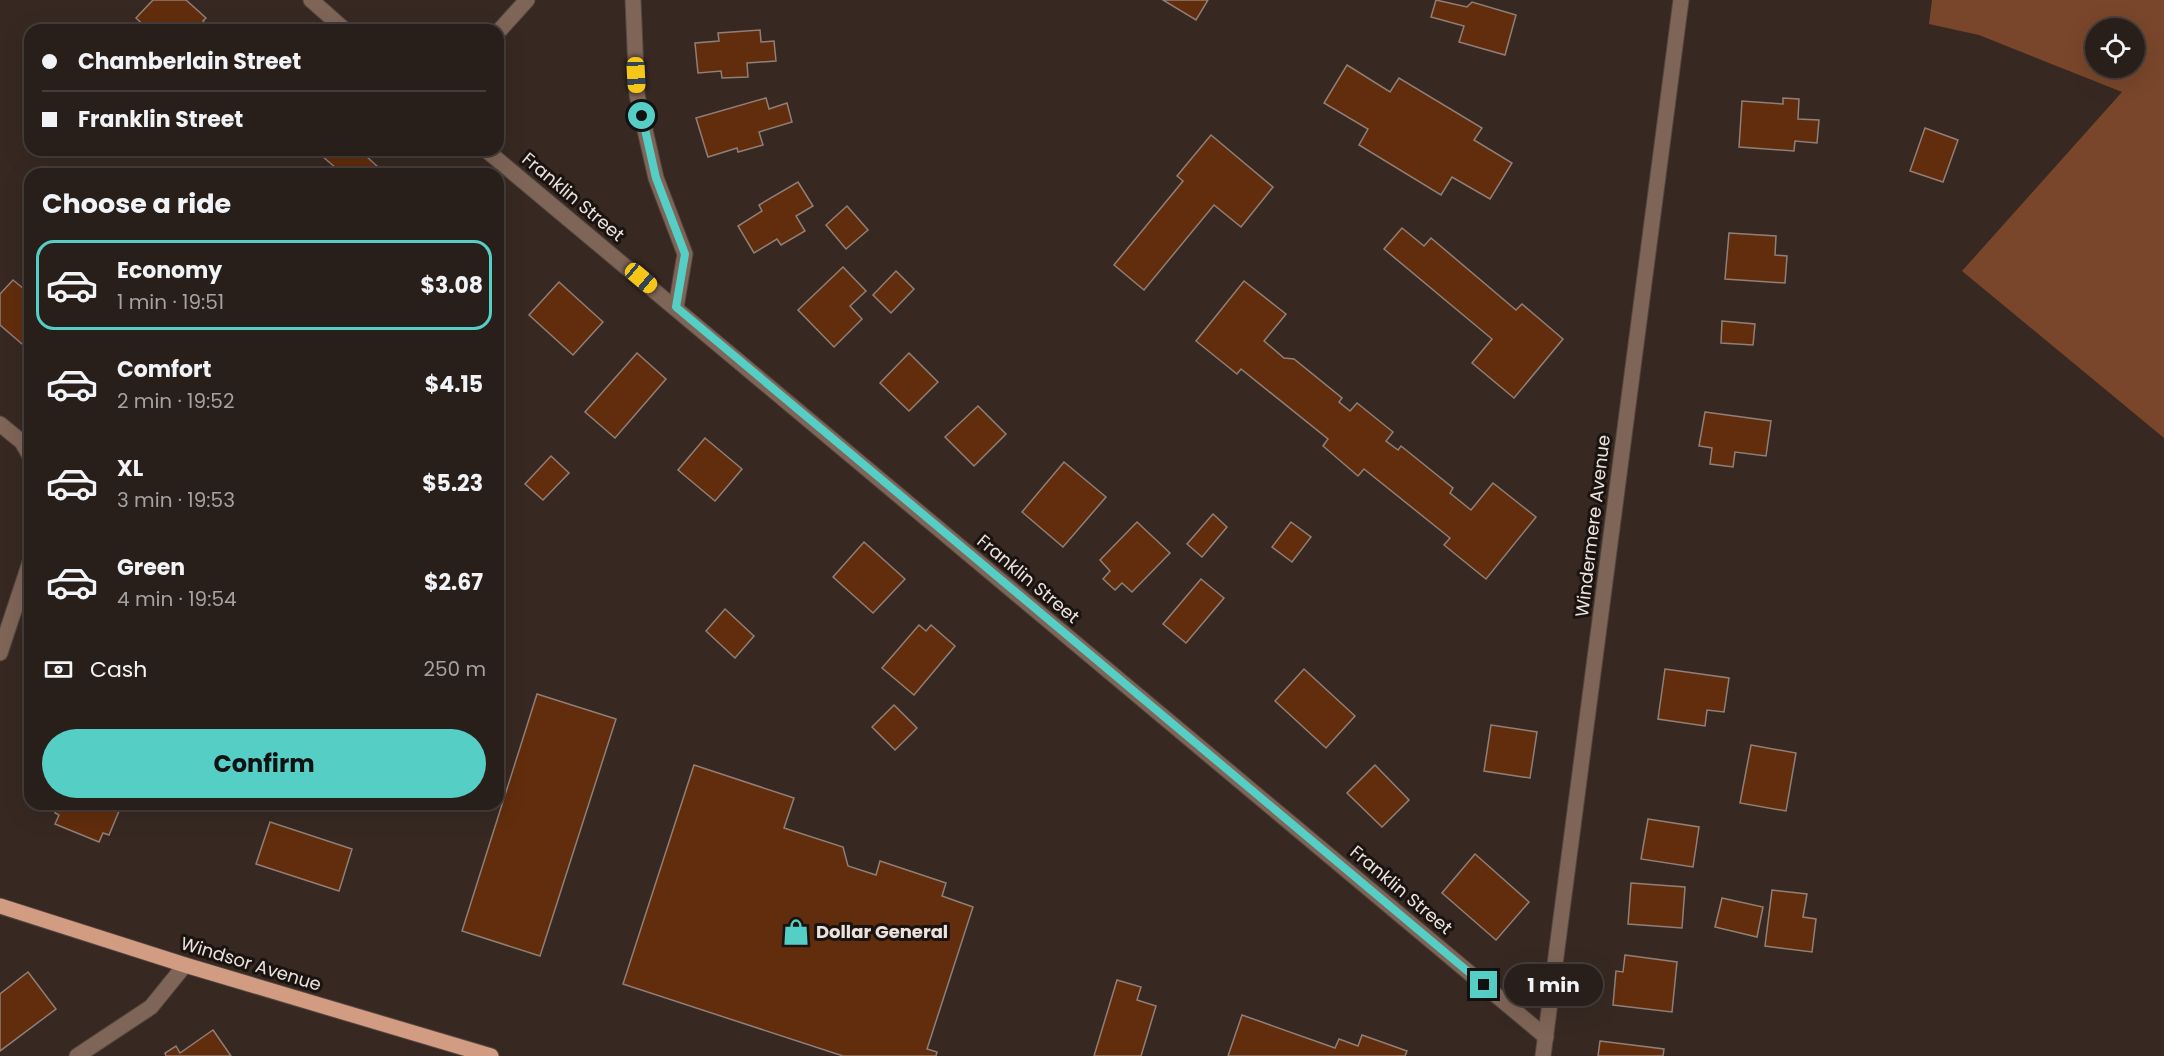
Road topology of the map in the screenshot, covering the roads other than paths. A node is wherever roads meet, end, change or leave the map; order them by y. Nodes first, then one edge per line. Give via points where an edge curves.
1 (311, 0) edge
2 (527, 0) edge
3 (633, 0) edge
4 (1681, 0) edge
5 (338, 24) edge
6 (504, 25) edge
7 (493, 156) edge
8 (676, 307) junction
9 (0, 424) edge
10 (24, 446) edge
11 (24, 580) edge
12 (0, 653) edge
13 (0, 906) edge
14 (185, 965) junction
15 (1546, 1037) junction
16 (77, 1056) edge
17 (491, 1056) edge
18 (1543, 1056) edge

1 - 5 street
2 - 6 street
3 - 8 street via 637,95 656,178 685,254
4 - 15 street, Windermere Avenue
7 - 8 street, Franklin Street
8 - 15 street, Franklin Street
9 - 10 street
11 - 12 street
13 - 14 main road, Windsor Avenue
14 - 16 street via 151,1007
14 - 17 main road, Windsor Avenue
15 - 18 street, Windermere Avenue

